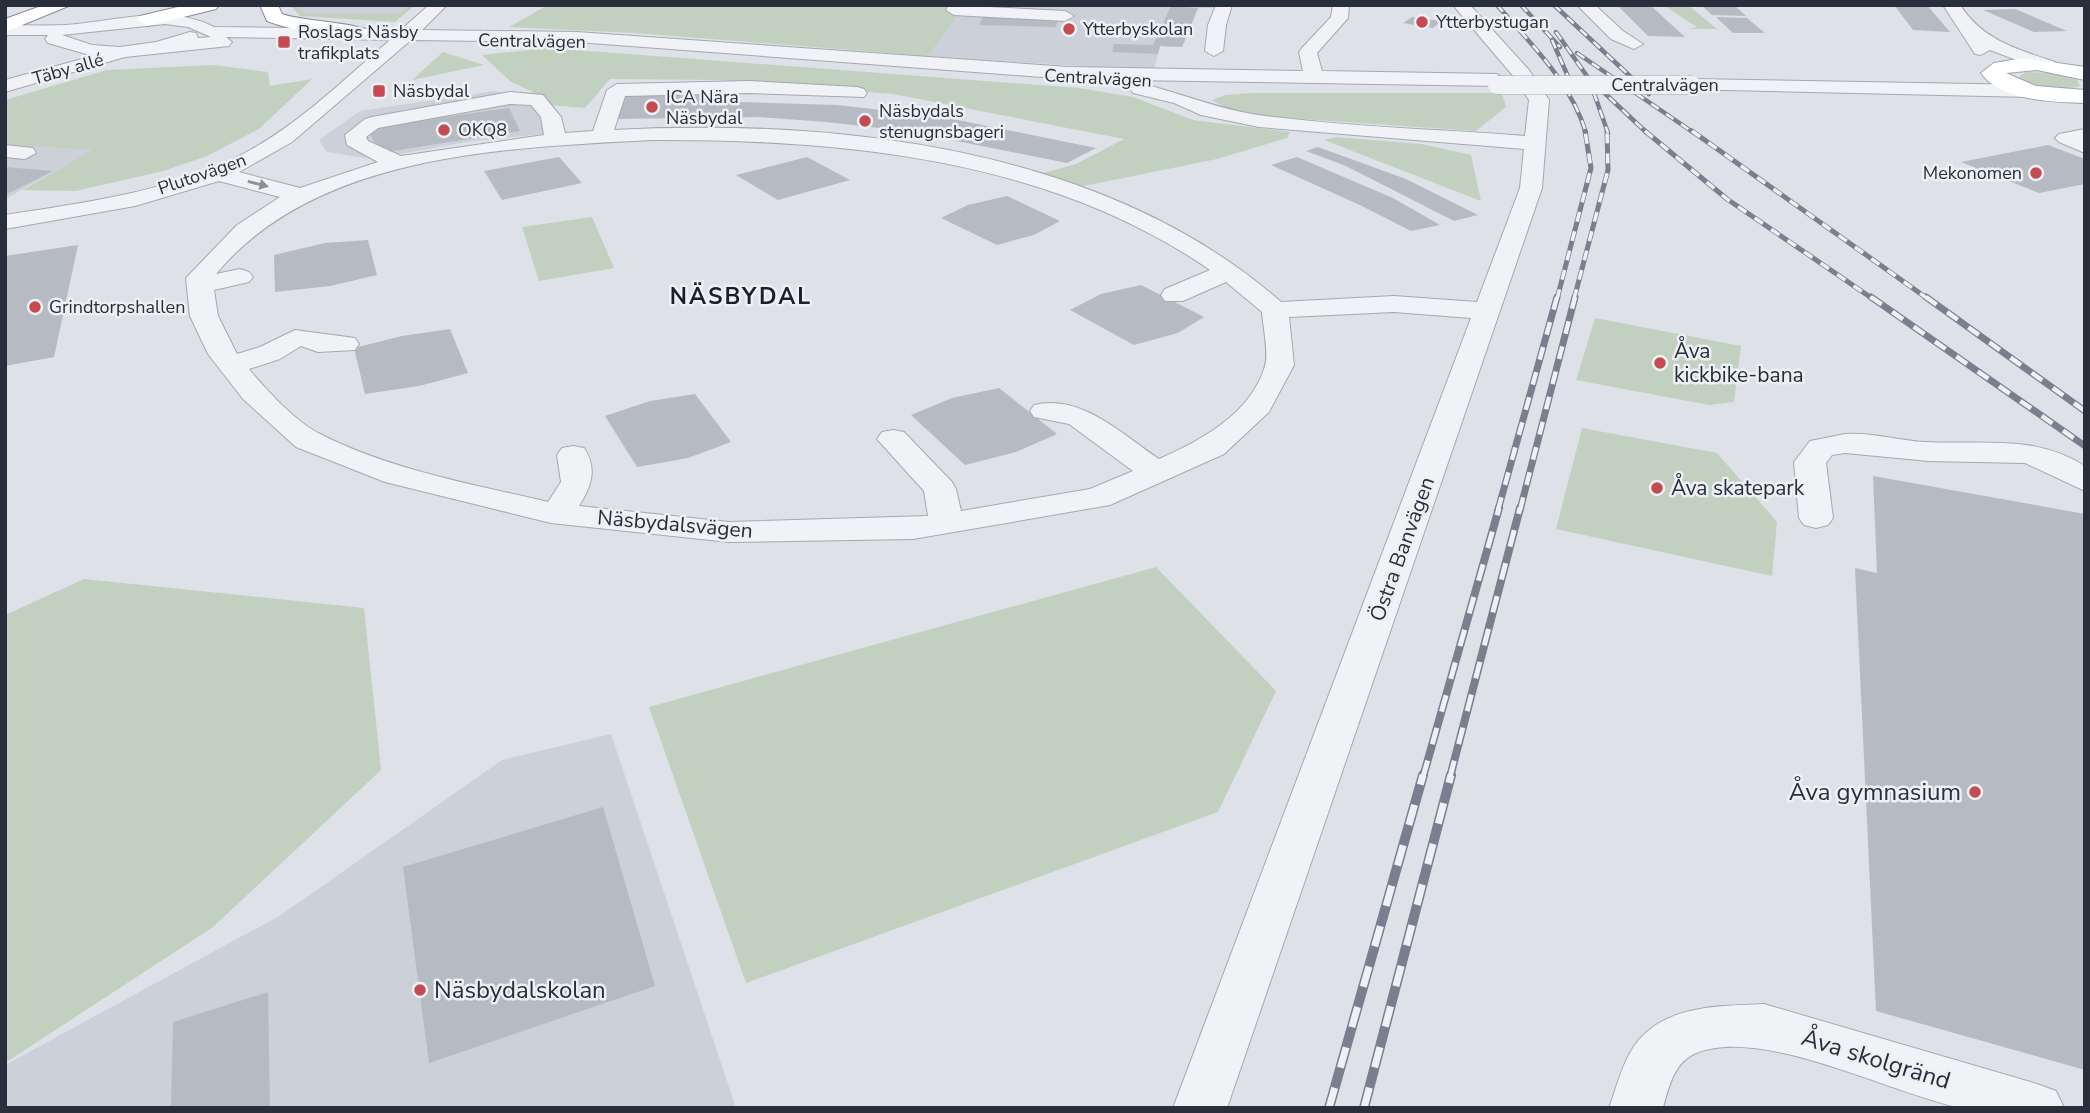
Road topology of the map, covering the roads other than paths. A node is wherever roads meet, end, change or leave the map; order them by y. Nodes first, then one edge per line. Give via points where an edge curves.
1 (24, 5) edge
2 (62, 5) edge
3 (269, 5) edge
4 (439, 5) edge
5 (958, 5) edge
6 (1341, 5) edge
7 (1461, 5) edge
8 (1585, 5) edge
9 (1951, 5) edge
10 (219, 8) edge
11 (1222, 9) edge
12 (5, 12) edge
13 (1065, 16) dead end
14 (1239, 16) dead end
15 (147, 20) junction
16 (125, 23) junction
17 (199, 27) junction
18 (1970, 30) junction
19 (9, 32) edge
20 (360, 32) junction
21 (406, 36) junction
22 (1634, 44) dead end
23 (167, 45) junction
24 (82, 46) junction
25 (131, 51) junction
26 (1214, 51) dead end
27 (2071, 70) edge
28 (1993, 72) junction
29 (5, 77) edge
30 (1067, 77) junction
31 (1313, 80) junction
32 (1691, 82) junction
33 (5, 86) edge
34 (857, 93) dead end
35 (2036, 93) junction
36 (2085, 97) edge
37 (2085, 110) edge
38 (1208, 111) junction
39 (603, 135) junction
40 (2085, 135) edge
41 (554, 140) junction
42 (1534, 143) junction
43 (2085, 147) edge
44 (249, 158) junction
45 (398, 163) junction
46 (215, 173) junction
47 (334, 184) junction
48 (302, 195) junction
49 (5, 222) edge
50 (1229, 271) junction
51 (240, 277) dead end
52 (200, 285) junction
53 (1174, 295) dead end
54 (1275, 310) junction
55 (1488, 312) junction
56 (345, 344) dead end
57 (231, 365) junction
58 (1045, 411) dead end
59 (893, 439) dead end
60 (573, 455) dead end
61 (1156, 472) junction
62 (2085, 481) edge
63 (558, 514) junction
64 (1816, 518) dead end
65 (946, 523) junction
66 (1200, 1108) edge
67 (1636, 1108) edge
68 (2038, 1108) edge

1 - 12 main road
2 - 19 main road
3 - 20 main road via 274,17 296,26
4 - 21 street, Plutovägen
5 - 13 street via 954,10 961,12
6 - 31 street via 1339,18 1308,52
7 - 42 street, Östra Banvägen via 1539,100
8 - 22 street via 1617,35
9 - 18 street
10 - 15 main road
10 - 17 main road
11 - 14 street
11 - 26 street
15 - 16 street, Centralvägen
15 - 17 street, Centralvägen via 180,20
16 - 19 street, Centralvägen
16 - 24 street, Centralvägen via 91,33
17 - 20 street, Centralvägen via 227,33
17 - 23 street, Centralvägen via 191,37
18 - 27 street via 2000,49
18 - 28 street
19 - 24 street, Centralvägen
19 - 29 street, Täby allé via 49,49 49,56
20 - 21 street, Centralvägen
21 - 23 street, Centralvägen
21 - 30 street, Centralvägen via 598,43
21 - 31 street, Centralvägen via 625,40 1069,73
21 - 44 street, Plutovägen via 298,126
23 - 25 street, Centralvägen
24 - 25 street, Centralvägen
24 - 29 street, Täby allé via 53,66
25 - 33 street, Täby allé
27 - 28 main road via 2016,66
28 - 32 street, Centralvägen
28 - 35 main road via 2002,82
30 - 31 street, Centralvägen
30 - 38 street via 1156,92
31 - 32 street, Centralvägen, bridge
31 - 38 street via 1203,90 1195,98
32 - 35 street, Centralvägen
34 - 39 street via 749,87 617,90
35 - 36 main road
35 - 37 main road
38 - 42 street via 1259,121
39 - 41 street
39 - 50 street via 708,133 801,138 961,162 1056,186 1129,214 1200,250
40 - 43 street via 2066,138
41 - 45 street
41 - 45 street via 549,110 536,99 510,98 372,123 355,135 358,145
42 - 55 street, Östra Banvägen via 1531,188
44 - 46 street, Plutovägen
44 - 47 street
45 - 47 street
46 -> 48 street
46 - 49 street, Plutovägen via 81,209
47 - 48 street
48 - 52 street via 226,245 199,278
50 - 53 street
50 - 54 street
51 - 52 street
52 - 57 street, Näsbydalsvägen via 204,316
54 - 55 street via 1394,304
54 - 61 street, Näsbydalsvägen via 1280,365 1258,406 1213,447
55 - 66 street, Östra Banvägen
56 - 57 street via 295,338 270,353
57 - 63 street, Näsbydalsvägen via 253,393 307,440 396,475
58 - 61 street via 1078,417
59 - 65 street via 940,489
60 - 63 street via 578,482
61 - 65 street, Näsbydalsvägen via 1098,498
62 - 64 street via 2064,465 2007,449 1929,452 1854,443 1821,448 1810,462
63 - 65 street, Näsbydalsvägen via 729,532 914,529
67 - 68 street, Åva skolgränd via 1650,1066 1676,1037 1712,1028 1764,1026

